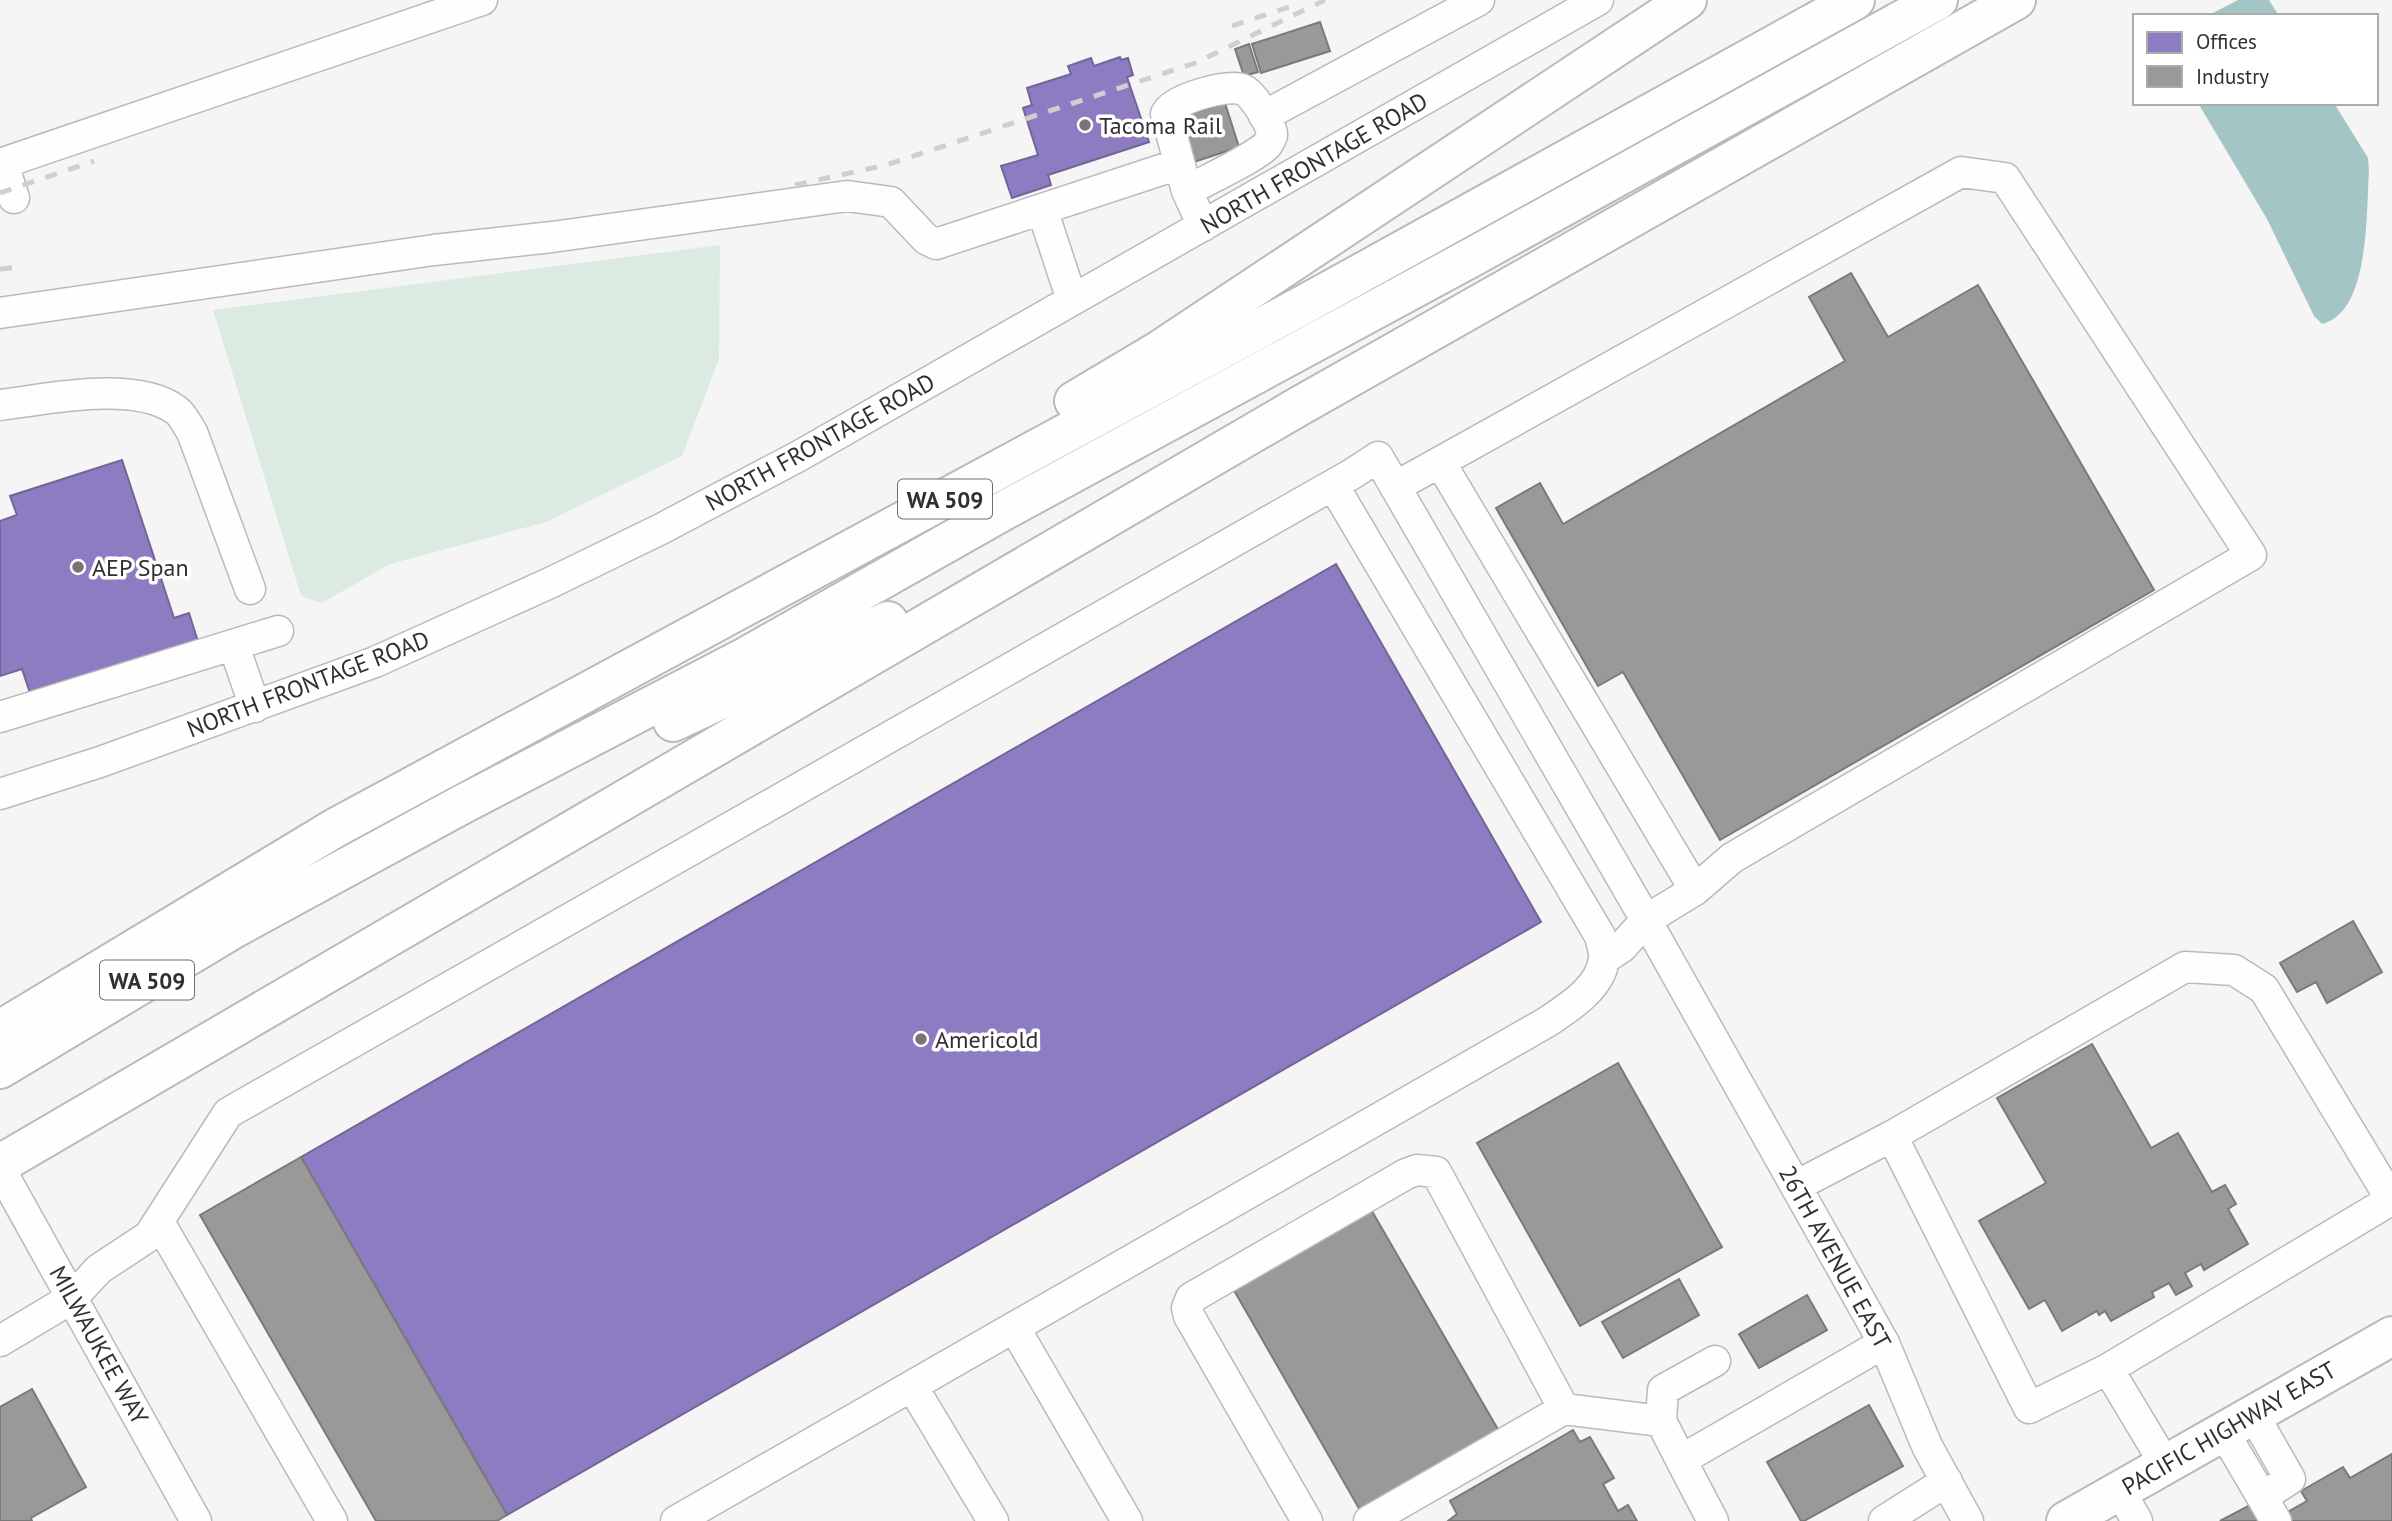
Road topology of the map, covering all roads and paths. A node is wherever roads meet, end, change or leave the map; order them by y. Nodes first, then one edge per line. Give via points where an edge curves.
1 (482, 0) edge
2 (1479, 0) edge
3 (1598, 0) edge
4 (1687, 0) edge
5 (1855, 0) edge
6 (1938, 0) edge
7 (2016, 0) edge
8 (1264, 116) junction
9 (0, 165) edge
10 (1183, 178) junction
11 (14, 198) dead end
12 (1042, 209) junction
13 (1203, 226) junction
14 (1072, 300) junction
15 (0, 313) edge
16 (0, 405) edge
17 (1296, 408) junction
18 (1440, 462) junction
19 (1333, 485) junction
20 (1395, 487) junction
21 (250, 589) dead end
22 (278, 631) dead end
23 (234, 646) junction
24 (630, 669) junction
25 (255, 707) junction
26 (0, 717) edge
27 (0, 793) edge
28 (1695, 890) junction
29 (1646, 920) junction
30 (235, 928) junction
31 (1604, 959) junction
32 (49, 1018) junction
33 (0, 1030) edge
34 (0, 1069) edge
35 (1892, 1136) junction
36 (0, 1167) edge
37 (1796, 1186) junction
38 (2392, 1201) edge
39 (159, 1222) junction
40 (72, 1298) junction
41 (1014, 1327) junction
42 (2392, 1336) edge
43 (0, 1341) edge
44 (1884, 1343) junction
45 (1715, 1361) dead end
46 (2108, 1369) junction
47 (912, 1386) junction
48 (1564, 1409) junction
49 (1661, 1421) junction
50 (2238, 1422) junction
51 (1681, 1460) junction
52 (2165, 1464) junction
53 (1947, 1482) junction
54 (2128, 1506) edge
55 (2269, 1509) edge
56 (1378, 1519) edge
57 (191, 1520) edge
58 (332, 1521) edge
59 (676, 1521) edge
60 (993, 1521) edge
61 (1127, 1521) edge
62 (1307, 1521) edge
63 (1713, 1521) edge
64 (1884, 1521) edge
65 (1968, 1521) edge
66 (2066, 1521) edge

1 - 9 street
2 - 8 street
3 - 13 street, NORTH FRONTAGE ROAD
4 - 24 main road via 1158,351
5 - 24 main road, WA 509
6 - 30 main road, WA 509 via 747,656
7 - 17 main road
8 - 10 street via 1272,134 1265,146
8 - 10 street via 1251,95 1240,89 1222,89 1172,106 1166,119
9 - 11 street
10 - 12 street
10 - 13 street
12 - 14 street
12 - 15 street via 936,244 891,202 848,196
13 - 14 street, NORTH FRONTAGE ROAD
14 - 25 street, NORTH FRONTAGE ROAD via 662,529 375,662
16 - 21 street via 108,393 156,399 178,412 192,432
17 - 30 main road via 927,603
17 - 36 main road
18 - 20 street
18 - 28 street
18 - 28 street via 1961,172 2005,178 2250,555 1732,858
19 - 20 street, 26TH AVENUE EAST via 1378,457
19 - 31 street via 1600,936
19 - 39 street via 228,1113
20 - 29 street, 26TH AVENUE EAST
22 - 23 street
23 - 25 street
23 - 26 street
24 - 32 main road, WA 509 via 335,828
25 - 27 street, NORTH FRONTAGE ROAD
28 - 29 street
29 - 31 street
29 - 37 street, 26TH AVENUE EAST
30 - 32 main road, WA 509
31 - 41 street via 1582,998 1547,1022
32 - 33 main road, WA 509
32 - 34 main road, WA 509
35 - 37 street
35 - 38 street via 2185,967 2234,970 2264,989
35 - 46 street via 2029,1408
36 - 40 street, MILWAUKEE WAY
37 - 44 street, 26TH AVENUE EAST
38 - 46 street
39 - 40 street via 149,1236 99,1269
39 - 58 street
40 - 43 street
40 - 57 street, MILWAUKEE WAY
41 - 47 street
41 - 61 street
42 - 50 main road, PACIFIC HIGHWAY EAST
44 - 51 street
44 - 53 street, 26TH AVENUE EAST
45 - 49 street via 1663,1390
46 - 52 street
47 - 59 street
47 - 60 street
48 - 49 street
48 - 56 street
48 - 62 street via 1436,1172 1406,1174 1191,1298 1187,1308
49 - 51 street
50 - 52 main road, PACIFIC HIGHWAY EAST
50 - 55 street
50 - 55 street via 2290,1479
51 - 63 street
52 - 54 main road, PACIFIC HIGHWAY EAST
53 - 64 street
53 - 65 street, 26TH AVENUE EAST
54 - 66 main road, PACIFIC HIGHWAY EAST

